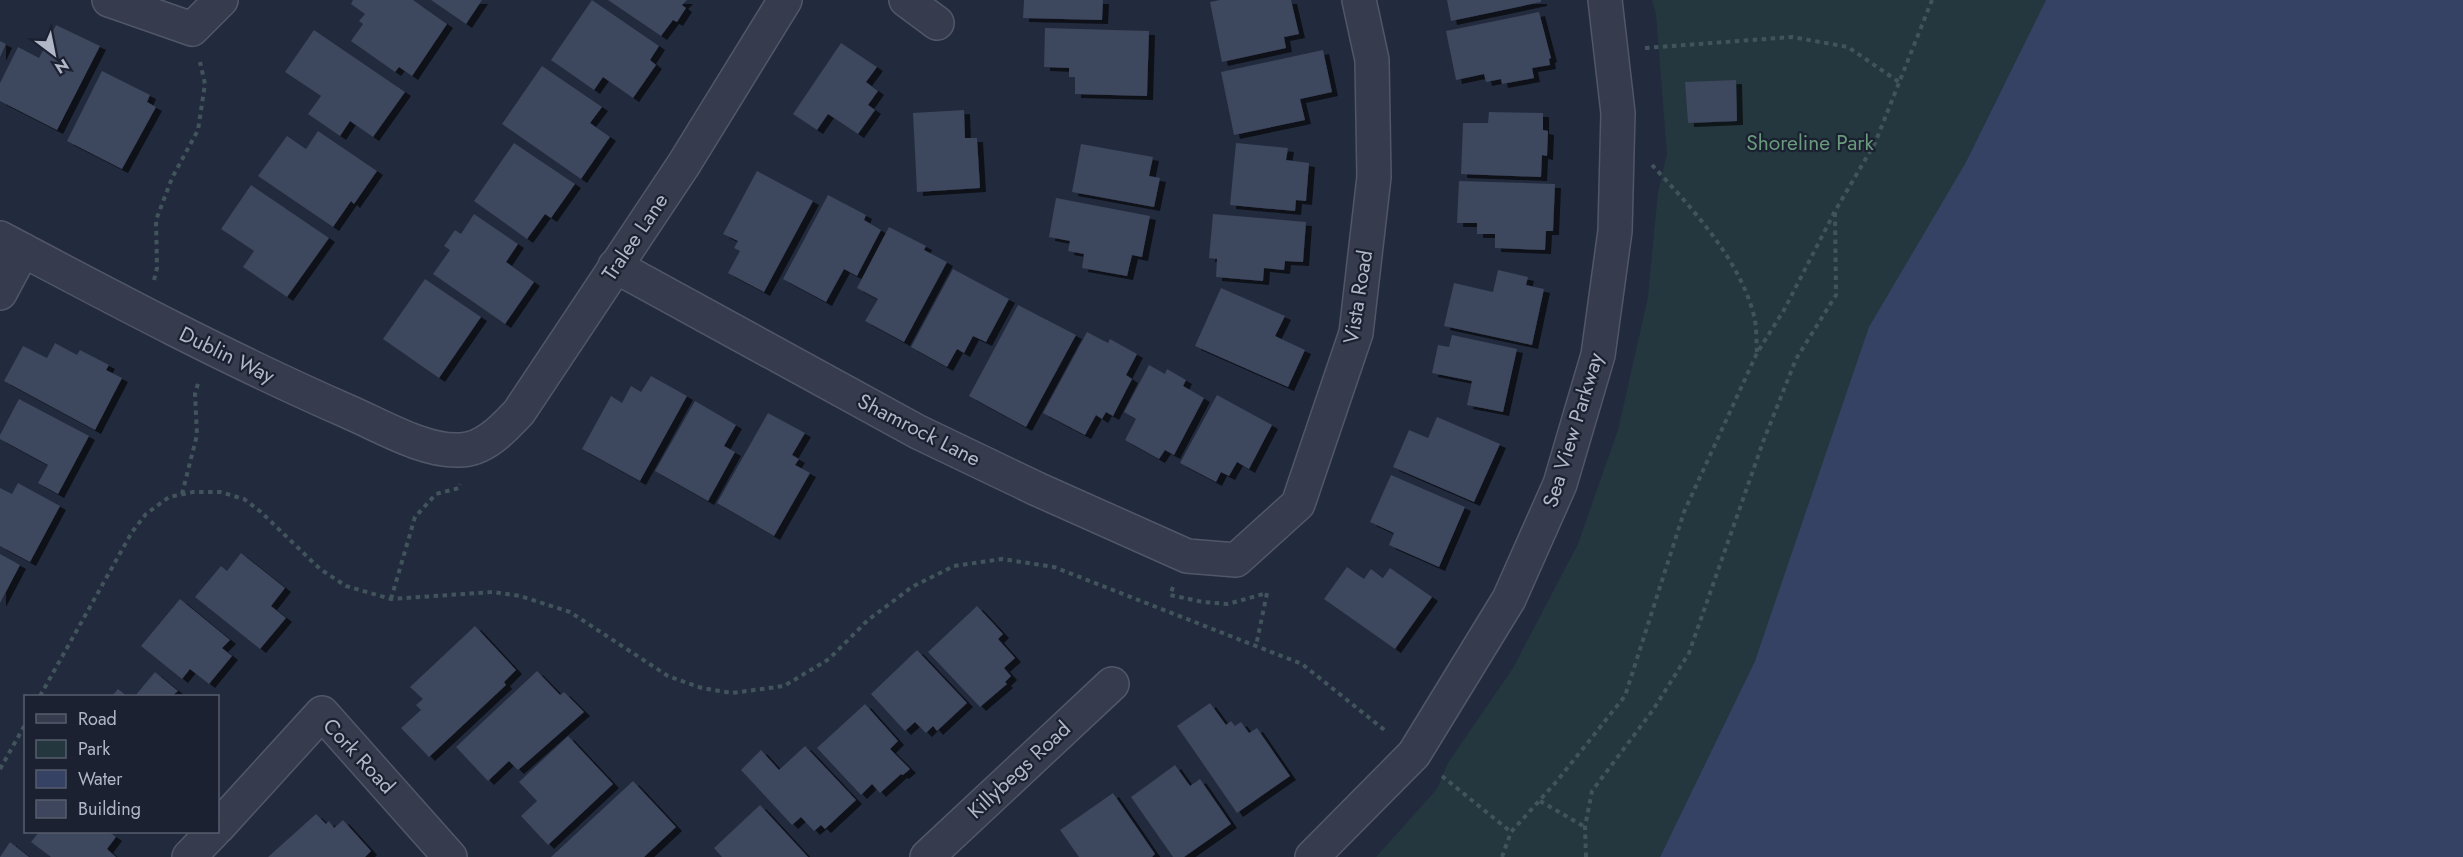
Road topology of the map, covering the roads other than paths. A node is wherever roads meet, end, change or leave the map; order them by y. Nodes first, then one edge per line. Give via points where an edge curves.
1 (109, 0) edge
2 (221, 0) edge
3 (785, 0) edge
4 (906, 0) edge
5 (1359, 0) edge
6 (1605, 0) edge
7 (938, 23) dead end
8 (11, 244) edge
9 (615, 266) junction
10 (0, 293) edge
11 (462, 451) joint
12 (1236, 560) joint
13 (1112, 684) dead end
14 (219, 826) edge
15 (211, 833) edge
16 (189, 857) edge
17 (450, 857) edge
18 (927, 857) edge
19 (1312, 857) edge

1 - 2 street via 192,29
3 - 9 street, Tralee Lane via 684,164
4 - 7 street
5 - 12 street, Vista Road via 1372,60 1374,177 1356,333 1298,504
6 - 19 street, Sea View Parkway via 1618,128 1615,231 1598,355 1560,484 1509,599 1414,754
8 - 10 street
8 - 11 street, Dublin Way via 208,346 432,447
9 - 11 street, Tralee Lane via 519,412 495,438
9 - 12 street, Shamrock Lane via 918,432 1186,556
13 - 18 street, Killybegs Road
14 - 17 street, Cork Road via 322,713
15 - 16 street

